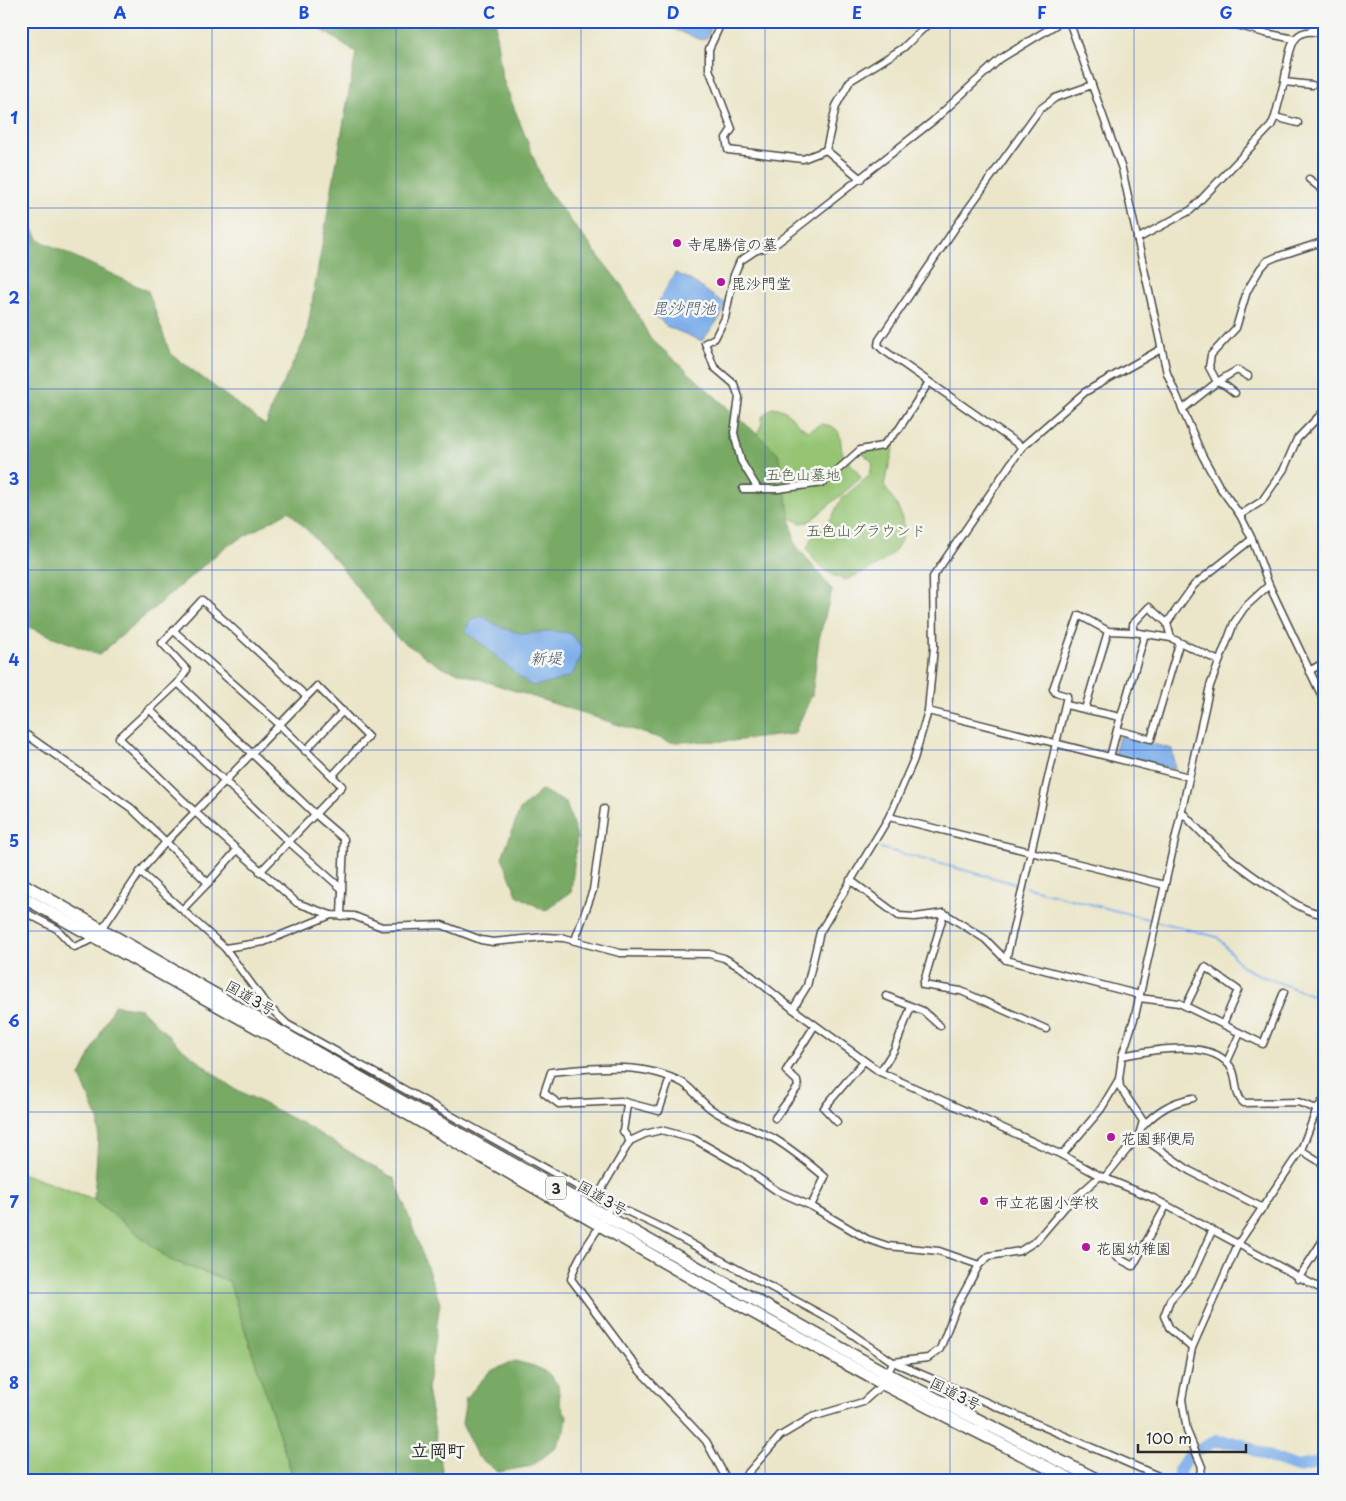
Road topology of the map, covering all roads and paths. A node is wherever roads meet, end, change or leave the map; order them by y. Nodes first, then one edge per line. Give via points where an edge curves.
1 (722, 21) edge
2 (931, 21) edge
3 (1062, 21) edge
4 (1069, 21) edge
5 (1223, 21) edge
6 (1320, 21) edge
7 (1312, 30) junction
8 (1325, 35) edge
9 (1294, 39) junction
10 (1284, 82) junction
11 (1092, 85) junction
12 (1312, 85) dead end
13 (1275, 117) junction
14 (1298, 123) dead end
15 (826, 150) junction
16 (861, 179) junction
17 (1309, 179) dead end
18 (1325, 192) edge
19 (1137, 239) junction
20 (1325, 241) edge
21 (1161, 349) junction
22 (1248, 376) dead end
23 (929, 382) junction
24 (1218, 382) junction
25 (1234, 393) dead end
26 (1182, 409) junction
27 (1325, 410) edge
28 (1022, 447) junction
29 (743, 489) dead end
30 (758, 489) junction
31 (1240, 515) junction
32 (1252, 539) junction
33 (1269, 585) junction
34 (1167, 623) junction
35 (1108, 630) junction
36 (174, 631) junction
37 (1134, 632) junction
38 (1145, 634) junction
39 (1172, 638) junction
40 (1179, 644) junction
41 (1219, 661) junction
42 (1325, 662) edge
43 (1310, 671) junction
44 (178, 683) junction
45 (306, 696) junction
46 (1325, 703) edge
47 (1066, 705) junction
48 (149, 709) junction
49 (1085, 709) junction
50 (343, 711) junction
51 (928, 711) junction
52 (1120, 717) junction
53 (279, 724) junction
54 (1117, 730) junction
55 (21, 732) edge
56 (1057, 744) junction
57 (305, 751) junction
58 (252, 753) junction
59 (1110, 757) junction
60 (332, 776) junction
61 (1189, 777) junction
62 (225, 781) junction
63 (604, 809) dead end
64 (195, 812) junction
65 (1181, 812) junction
66 (315, 814) junction
67 (889, 817) junction
68 (166, 842) junction
69 (289, 842) junction
70 (237, 850) junction
71 (1030, 852) junction
72 (140, 872) junction
73 (260, 872) junction
74 (850, 880) junction
75 (21, 883) edge
76 (208, 883) junction
77 (1165, 885) junction
78 (342, 889) junction
79 (21, 896) edge
80 (1325, 908) edge
81 (183, 909) junction
82 (21, 910) edge
83 (944, 913) junction
84 (331, 916) junction
85 (341, 916) junction
86 (99, 934) junction
87 (574, 940) junction
88 (225, 948) junction
89 (1006, 960) junction
90 (1284, 992) dead end
91 (886, 996) dead end
92 (1139, 996) junction
93 (911, 1006) junction
94 (1186, 1006) junction
95 (793, 1009) junction
96 (1223, 1024) junction
97 (815, 1025) junction
98 (940, 1026) dead end
99 (1046, 1029) dead end
100 (1240, 1033) junction
101 (1122, 1056) junction
102 (864, 1062) junction
103 (1227, 1062) junction
104 (880, 1072) junction
105 (670, 1078) junction
106 (1119, 1079) junction
107 (1193, 1098) dead end
108 (1325, 1098) edge
109 (627, 1104) junction
110 (1318, 1109) junction
111 (774, 1118) dead end
112 (837, 1122) dead end
113 (1143, 1126) junction
114 (1139, 1135) junction
115 (630, 1141) junction
116 (1301, 1150) junction
117 (1062, 1156) junction
118 (1325, 1165) edge
119 (1102, 1176) junction
120 (596, 1197) junction
121 (610, 1204) junction
122 (811, 1206) junction
123 (1166, 1206) junction
124 (1262, 1208) junction
125 (604, 1221) junction
126 (1212, 1231) junction
127 (1325, 1237) edge
128 (1238, 1244) junction
129 (1116, 1256) dead end
130 (979, 1264) junction
131 (1298, 1279) junction
132 (1325, 1291) edge
133 (1192, 1348) junction
134 (893, 1362) junction
135 (885, 1379) junction
136 (1158, 1476) dead end
137 (727, 1480) edge
138 (742, 1480) edge
139 (1072, 1480) edge
140 (1098, 1480) edge
141 (1198, 1480) edge

1 - 15 street via 709,49 710,69 732,129 726,138 728,150 802,159
2 - 15 street via 903,48 850,81 836,106
3 - 16 street via 1000,59 933,121
4 - 11 street
5 - 9 street
6 - 7 street
7 - 8 street
7 - 9 street via 1303,31
9 - 10 street
10 - 12 street
10 - 13 street
11 - 19 street via 1122,169
11 - 23 street via 1056,98 1039,110 879,340 878,345 882,349
13 - 14 street
13 - 19 street via 1271,126 1191,210
15 - 16 street
16 - 30 street via 777,243 740,261 725,318 715,338 705,343 714,367 734,384 739,396 734,433 741,461
17 - 18 street
19 - 21 street
20 - 24 street via 1276,257 1260,269 1247,291 1236,328 1211,355 1209,367
21 - 26 street
21 - 28 street via 1085,392
22 - 24 street via 1237,370
23 - 28 street
23 - 30 street via 899,429 882,446 860,450 823,483
24 - 25 street
24 - 26 street
26 - 31 street via 1218,486
27 - 31 street via 1296,439 1284,469 1262,501
28 - 51 street via 933,577 934,647
29 - 30 street
31 - 32 street
32 - 33 street
32 - 34 street via 1194,585
33 - 41 street via 1234,622
33 - 43 street
34 - 37 street via 1149,607 1133,624
34 - 39 street
35 - 37 street
35 - 47 street via 1078,615 1053,689 1068,696
35 - 49 street
36 - 44 street via 162,643 188,670
36 - 45 street via 202,600
36 - 53 street
37 - 38 street
38 - 39 street
38 - 52 street
39 - 40 street
40 - 41 street
40 - 54 street via 1151,739
41 - 61 street
42 - 43 street
43 - 46 street
44 - 48 street
44 - 58 street
45 - 50 street via 317,686
45 - 53 street
47 - 49 street
47 - 56 street
48 - 62 street
48 - 64 street via 119,738
49 - 52 street
50 - 57 street
50 - 60 street via 368,737
51 - 56 street
51 - 67 street via 914,759
52 - 54 street
53 - 57 street
53 - 58 street
54 - 59 street
55 - 68 street via 131,808
56 - 59 street
56 - 71 street
57 - 60 street
58 - 62 street
58 - 66 street
59 - 61 street
60 - 66 street via 342,786
61 - 65 street
62 - 64 street
62 - 69 street
63 - 87 street via 593,890
64 - 68 street
64 - 70 street
65 - 77 street
65 - 80 street via 1218,851 1268,886 1308,911 1317,912
66 - 69 street
66 - 78 street via 344,839
67 - 71 street
67 - 74 street
68 - 72 street
68 - 76 street
69 - 73 street
69 - 78 street
70 - 73 street
70 - 76 street
71 - 77 street
71 - 89 street
72 - 81 street
72 - 86 street
73 - 84 street via 297,903
74 - 83 street via 899,916
74 - 95 street via 820,932 806,986
75 - 86 highway, 国道3号 / 3
76 - 81 street
77 - 92 street
78 - 85 street
79 - 86 highway, 国道3号 / 3
81 - 88 street
82 - 86 street via 57,929 74,946
83 - 89 street via 985,939
83 - 99 street via 924,985 961,991
84 - 85 street
84 - 88 street via 264,942
85 - 87 street via 354,916 382,927 442,925 493,942 544,937
86 - 125 highway, 国道3号 / 3
87 - 95 street via 620,953 708,954 724,958 744,969
88 - 120 street via 266,1004 287,1024
89 - 92 street
90 - 100 street via 1263,1044
91 - 93 street
92 - 94 street
92 - 101 street
93 - 98 street via 923,1011
93 - 104 street via 894,1050
94 - 96 street
94 - 96 street via 1205,967 1238,990
95 - 97 street
96 - 100 street
97 - 102 street
97 - 111 street via 786,1071 797,1081 798,1087
100 - 103 street
101 - 103 street via 1173,1049 1201,1050
101 - 106 street
102 - 104 street
102 - 112 street via 824,1108
103 - 110 street via 1237,1080 1239,1098 1244,1103 1298,1102
104 - 117 street
105 - 109 street via 659,1111
105 - 109 street via 648,1070 617,1067 567,1070 551,1072 544,1093 560,1104 620,1101
105 - 122 street via 684,1083 713,1111 773,1138 825,1177
106 - 113 street via 1120,1087 1144,1121
106 - 117 street via 1101,1109
107 - 113 street via 1175,1101
108 - 110 street
109 - 115 street via 623,1131
110 - 116 street
113 - 114 street
114 - 119 street
114 - 124 street via 1190,1171
115 - 120 street
115 - 122 street via 661,1130 694,1139 738,1164 777,1192
116 - 118 street
116 - 124 street
117 - 119 street
119 - 123 street
119 - 130 street via 1065,1207 1036,1241 1020,1251 989,1256
120 - 121 street
121 - 125 street
121 - 134 street via 662,1228 833,1322
122 - 130 street via 867,1239 888,1246 939,1251
123 - 126 street
123 - 129 street via 1133,1266
124 - 128 street
125 - 135 highway, 国道3号 / 3
125 - 137 street via 571,1279 639,1370 706,1441
126 - 128 street
126 - 133 street via 1192,1275 1170,1300 1164,1316 1170,1329
127 - 131 street
128 - 131 street
128 - 133 street
130 - 134 street via 957,1305 940,1349 928,1358
131 - 132 street
133 - 141 street via 1182,1400 1187,1431 1201,1464
134 - 135 street
134 - 136 street
135 - 138 street via 863,1402 812,1417 780,1436
135 - 139 highway, 国道3号 / 3
135 - 140 highway, 国道3号 / 3

